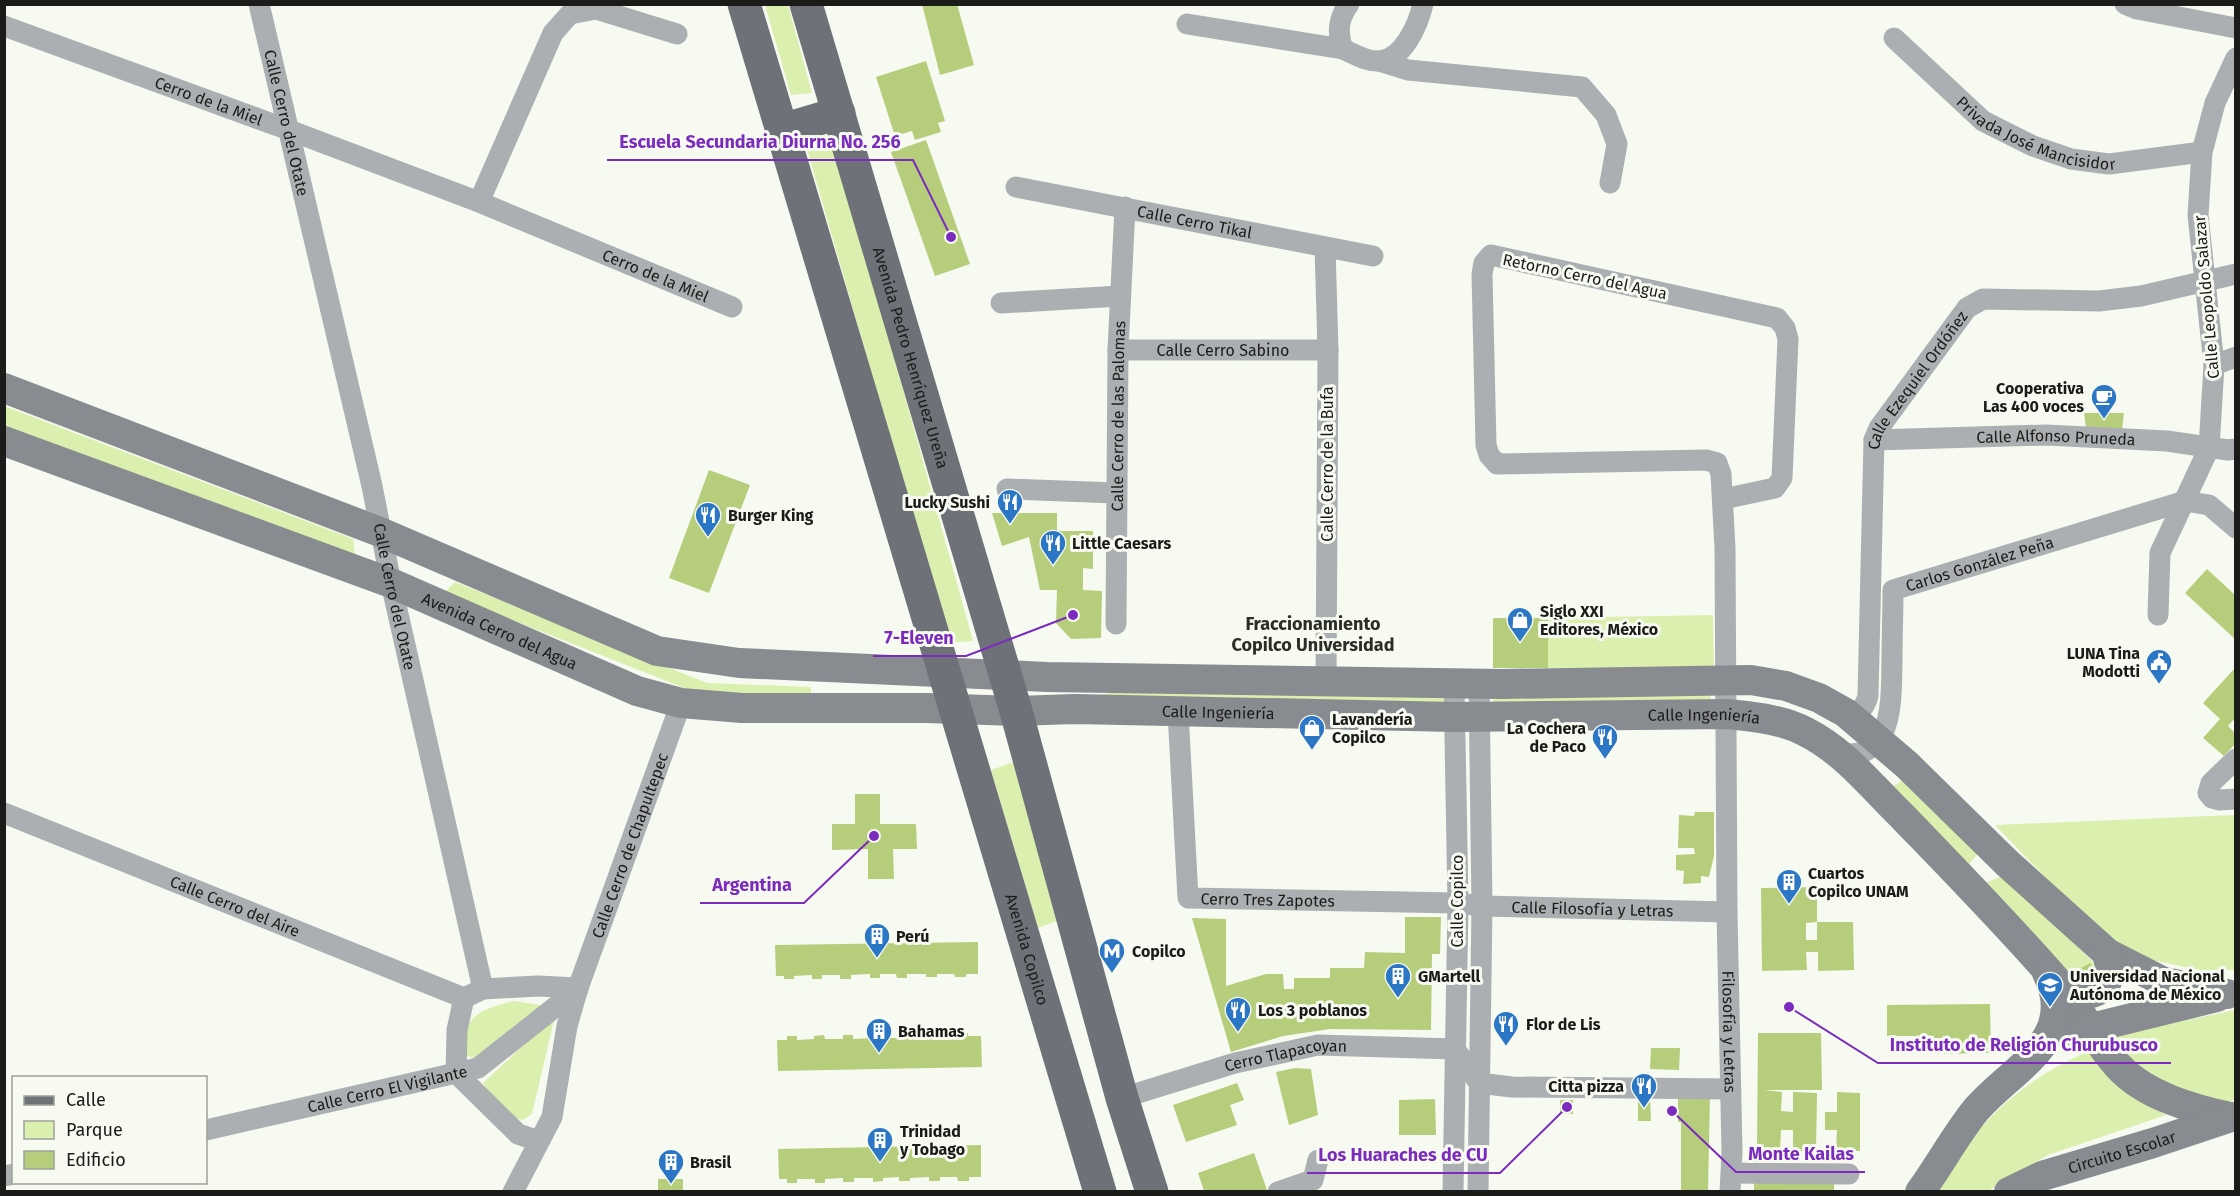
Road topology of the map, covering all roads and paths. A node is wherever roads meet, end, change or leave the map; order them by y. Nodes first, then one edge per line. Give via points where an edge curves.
1 (259, 4) edge
2 (744, 4) edge
3 (806, 4) edge
4 (1349, 4) edge
5 (2125, 4) edge
6 (1423, 5) edge
7 (1187, 24) dead end
8 (1339, 24) junction
9 (4, 26) edge
10 (2235, 28) edge
11 (677, 34) dead end
12 (1894, 38) dead end
13 (1315, 43) junction
14 (1401, 48) junction
15 (1343, 49) junction
16 (2235, 58) edge
17 (1379, 61) junction
18 (1408, 70) junction
19 (839, 113) junction
20 (289, 130) junction
21 (782, 130) junction
22 (2202, 152) junction
23 (1610, 183) dead end
24 (1016, 188) dead end
25 (479, 202) junction
26 (1125, 207) junction
27 (1325, 247) junction
28 (1373, 256) dead end
29 (2235, 274) edge
30 (2206, 280) junction
31 (1120, 296) junction
32 (1001, 303) dead end
33 (732, 307) dead end
34 (1118, 350) junction
35 (1328, 350) junction
36 (2235, 357) edge
37 (2214, 364) junction
38 (4, 388) edge
39 (1874, 440) junction
40 (4, 441) edge
41 (2209, 448) junction
42 (2235, 450) edge
43 (1007, 489) dead end
44 (1116, 493) junction
45 (1723, 499) junction
46 (2185, 501) junction
47 (2235, 528) edge
48 (380, 532) junction
49 (391, 583) junction
50 (2158, 615) dead end
51 (1116, 624) dead end
52 (943, 672) junction
53 (1005, 675) junction
54 (1078, 676) junction
55 (1726, 680) junction
56 (1326, 681) junction
57 (1466, 684) junction
58 (681, 703) junction
59 (954, 708) junction
60 (1075, 709) junction
61 (1016, 711) junction
62 (1178, 712) junction
63 (1846, 713) junction
64 (1727, 714) junction
65 (1467, 717) junction
66 (1879, 740) junction
67 (1838, 753) junction
68 (2235, 759) edge
69 (2235, 799) edge
70 (4, 813) edge
71 (2007, 863) junction
72 (1976, 892) junction
73 (1458, 903) junction
74 (1482, 906) junction
75 (1727, 912) junction
76 (2107, 954) junction
77 (2053, 977) junction
78 (579, 988) junction
79 (2231, 993) edge
80 (474, 994) junction
81 (2091, 1028) junction
82 (1104, 1034) junction
83 (1455, 1048) junction
84 (1058, 1054) junction
85 (2031, 1060) junction
86 (456, 1073) junction
87 (1479, 1083) junction
88 (1731, 1089) junction
89 (1122, 1098) junction
90 (2233, 1116) edge
91 (207, 1130) edge
92 (538, 1141) junction
93 (1089, 1154) junction
94 (1318, 1160) dead end
95 (1849, 1174) dead end
96 (1731, 1182) edge
97 (1150, 1187) edge
98 (513, 1191) edge
99 (1100, 1191) edge
100 (1278, 1191) edge
101 (1454, 1191) edge
102 (1478, 1191) edge
103 (1920, 1191) edge
104 (2010, 1191) edge

1 - 20 street, Calle Cerro del Otate
2 - 21 main road
3 - 19 main road, Avenida Pedro Henríquez Ureña
4 - 8 street
5 - 10 street
6 - 14 street
7 - 13 street
8 - 13 street
8 - 15 street
9 - 20 street, Cerro de la Miel
11 - 25 street via 596,9 570,14 553,33
12 - 22 street, Privada José Mancisidor via 1983,121 2033,146 2071,159 2109,164
13 - 15 street
14 - 17 street via 1394,57
14 - 18 street
15 - 17 street
16 - 22 street, Calle Leopoldo Salazar via 2214,104
17 - 18 street
18 - 23 street via 1582,87 1606,115 1617,144
19 - 21 main road
19 - 53 main road, Avenida Pedro Henríquez Ureña
20 - 25 street, Cerro de la Miel
20 - 48 street, Calle Cerro del Otate
21 - 52 main road
22 - 30 street, Calle Leopoldo Salazar via 2199,215
24 - 26 street, Calle Cerro Tikal
25 - 33 street, Cerro de la Miel
26 - 27 street, Calle Cerro Tikal
26 - 31 street, Calle Cerro de las Palomas
27 - 28 street, Calle Cerro Tikal
27 - 35 street, Calle Cerro de la Bufa
29 - 30 street, Calle Ezequiel Ordóñez
30 - 37 street, Calle Leopoldo Salazar
30 - 39 street, Calle Ezequiel Ordóñez via 2141,296 2099,301 1983,299 1967,308
31 - 32 street
31 - 34 street, Calle Cerro de las Palomas
34 - 35 street, Calle Cerro Sabino
34 - 44 street, Calle Cerro de las Palomas
35 - 56 street, Calle Cerro de la Bufa
36 - 37 street
37 - 41 street, Calle Leopoldo Salazar
38 - 48 street
39 - 41 street, Calle Alfonso Pruneda via 2046,435 2166,441
39 - 63 street, Calle Ezequiel Ordóñez via 1868,696 1862,710
40 - 49 street, Avenida Cerro del Agua
41 - 42 street, Calle Alfonso Pruneda
41 - 46 street, Calle Leopoldo Salazar
43 - 44 street
44 - 51 street, Calle Cerro de las Palomas
45 - 45 street, Retorno Cerro del Agua via 1775,488 1782,478 1788,339 1777,318 1491,255 1482,274 1486,446 1497,464 1706,460 1717,463
45 - 55 street, Retorno Cerro del Agua
46 - 47 street via 2209,505
46 - 50 street, Calle Leopoldo Salazar via 2160,553
46 - 66 street, Carlos González Peña via 1893,590 1891,701
48 - 49 street, Calle Cerro del Otate
48 - 52 street via 657,651 739,663
49 - 58 street, Avenida Cerro del Agua via 637,691
49 - 80 street, Calle Cerro del Otate
52 - 53 street
52 - 59 main road
53 - 54 street, Calle Ingeniería
53 - 61 main road, Avenida Pedro Henríquez Ureña
54 - 56 street, Calle Ingeniería
54 - 60 street via 1070,691
55 - 57 street, Calle Ingeniería
55 - 63 street, Calle Ingeniería via 1786,686
55 - 64 street, Filosofía y Letras
56 - 57 street, Calle Ingeniería
57 - 65 street, Calle Copilco
58 - 59 street, Avenida Cerro del Agua via 742,708
58 - 78 street, Calle Cerro de Chapultepec
59 - 61 street, Avenida Cerro del Agua
59 - 84 main road, Avenida Copilco
60 - 61 street, Calle Ingeniería
60 - 62 street, Calle Ingeniería
61 - 82 main road
62 - 65 street, Calle Ingeniería
62 - 73 street, Cerro Tres Zapotes via 1188,898
63 - 66 street, Calle Ingeniería
64 - 65 street, Calle Ingeniería
64 - 67 street, Calle Ingeniería via 1770,719 1806,732
64 - 75 street, Filosofía y Letras
65 - 73 street, Calle Copilco
65 - 74 street, Calle Copilco
66 - 67 street via 1861,753
66 - 71 street, Calle Ingeniería
67 - 72 street, Calle Ingeniería
68 - 69 street via 2211,783 2208,793 2219,800
70 - 80 street, Calle Cerro del Aire
71 - 72 street via 1984,870
71 - 76 street, Calle Ingeniería
72 - 77 street, Calle Ingeniería
73 - 74 street, Calle Filosofía y Letras
73 - 83 street, Calle Copilco
74 - 75 street, Calle Filosofía y Letras
74 - 87 street, Calle Copilco
75 - 88 street, Filosofía y Letras
76 - 77 street via 2107,980 2091,994 2070,993
76 - 79 street, Calle Ingeniería via 2164,982
77 - 81 street, Calle Ingeniería
77 - 85 street via 2054,1018 2046,1041
78 - 80 street via 538,986
78 - 86 street, Calle Cerro El Vigilante via 478,1068
78 - 92 street, Calle Cerro de Chapultepec via 567,1026 552,1117
79 - 81 street
80 - 86 street, Calle Cerro del Otate via 457,1030
81 - 85 street
81 - 90 street, Calle Ingeniería via 2119,1068 2139,1084 2199,1110
82 - 84 main road via 1100,1057 1090,1067 1075,1069
82 - 89 main road
83 - 87 street
83 - 89 street, Cerro Tlapacoyan via 1318,1045 1235,1063
83 - 101 street, Calle Copilco
84 - 93 main road, Avenida Copilco
85 - 103 street via 1974,1113
86 - 91 street, Calle Cerro El Vigilante
86 - 92 street via 518,1134
87 - 88 street, Filosofía y Letras via 1512,1088
87 - 102 street, Calle Copilco
88 - 96 street
89 - 97 main road
90 - 104 street, Circuito Escolar via 2043,1176
92 - 98 street, Calle Cerro de Chapultepec
93 - 97 main road via 1094,1102 1099,1095 1108,1095 1131,1153
93 - 99 main road, Avenida Copilco
94 - 100 street via 1313,1180
95 - 96 street

